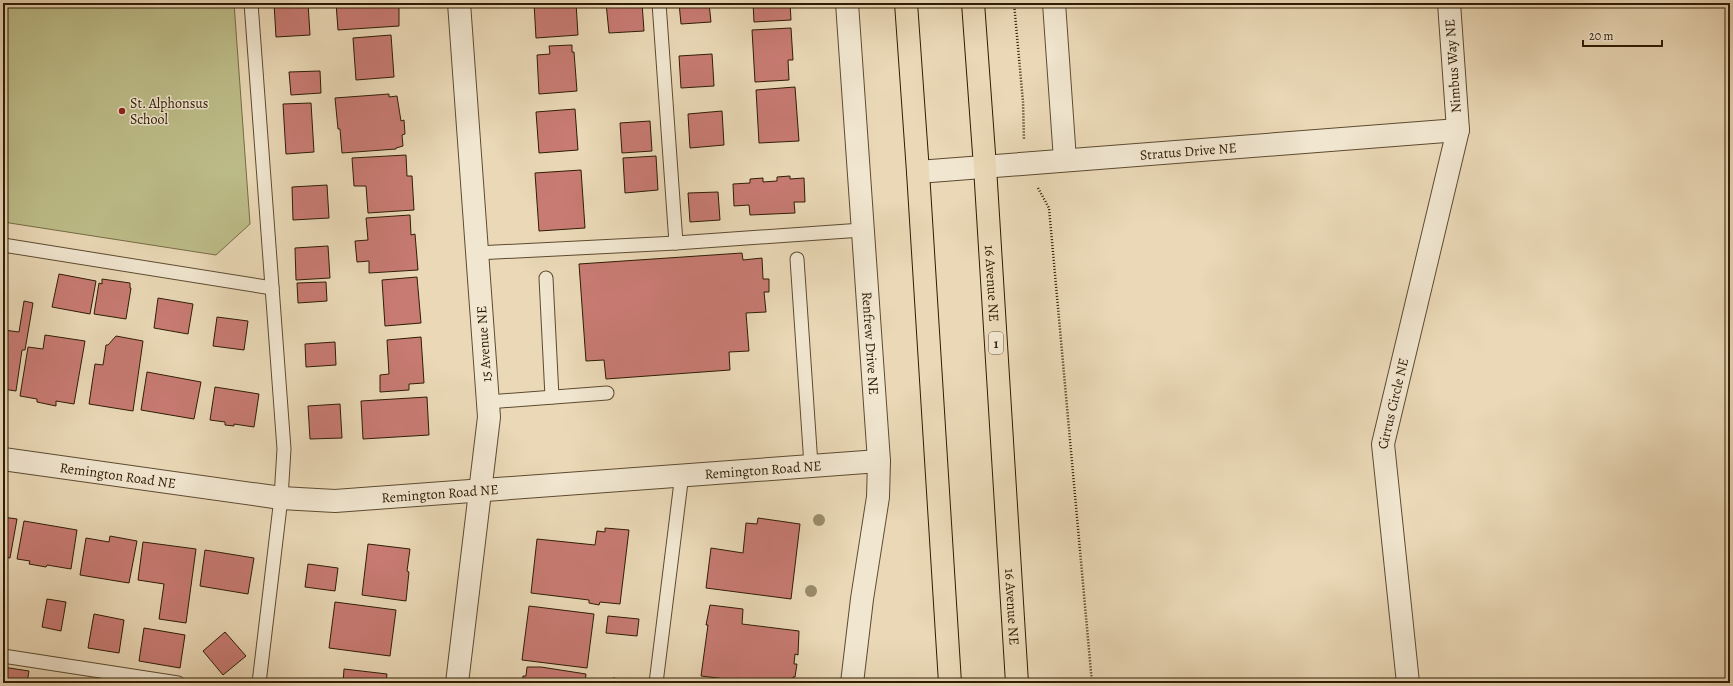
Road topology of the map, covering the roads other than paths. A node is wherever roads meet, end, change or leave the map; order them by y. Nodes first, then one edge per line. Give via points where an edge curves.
1 (251, 3) edge
2 (459, 3) edge
3 (660, 3) edge
4 (847, 3) edge
5 (906, 3) edge
6 (973, 3) edge
7 (1054, 3) edge
8 (1449, 3) edge
9 (1458, 130) junction
10 (1065, 160) junction
11 (985, 167) junction
12 (918, 172) junction
13 (862, 230) junction
14 (676, 243) junction
15 (3, 245) edge
16 (477, 253) junction
17 (797, 259) dead end
18 (546, 278) dead end
19 (272, 288) junction
20 (607, 393) dead end
21 (552, 398) junction
22 (488, 402) junction
23 (3, 459) edge
24 (879, 460) junction
25 (811, 465) junction
26 (682, 474) junction
27 (481, 489) junction
28 (281, 498) junction
29 (3, 656) edge
30 (178, 683) edge
31 (259, 683) edge
32 (457, 683) edge
33 (656, 683) edge
34 (852, 683) edge
35 (950, 683) edge
36 (1017, 683) edge
37 (1408, 683) edge

1 - 19 lane
2 - 16 street, 15 Avenue NE
3 - 14 lane
4 - 13 street, Renfrew Drive NE
5 - 12 highway
6 - 11 highway, 16 Avenue NE / 1
7 - 10 street
8 - 9 street, Nimbus Way NE
9 - 10 street, Stratus Drive NE
9 - 37 street, Cirrus Circle NE via 1383,444
10 - 11 street, Stratus Drive NE
11 - 12 street, Stratus Drive NE
11 - 36 highway, 16 Avenue NE / 1
12 - 35 highway
13 - 14 lane
13 - 24 street, Renfrew Drive NE
14 - 16 lane
15 - 19 lane
16 - 22 street, 15 Avenue NE
17 - 25 lane
18 - 21 lane
19 - 28 lane via 284,449
20 - 21 lane
21 - 22 lane
22 - 27 street, 15 Avenue NE via 489,417
23 - 28 street, Remington Road NE
24 - 25 street, Remington Road NE
24 - 34 street, Renfrew Drive NE via 878,497
25 - 26 street, Remington Road NE
26 - 27 street, Remington Road NE
26 - 33 lane
27 - 28 street, Remington Road NE via 335,500
27 - 32 street, 15 Avenue NE
28 - 31 lane
29 - 30 lane

